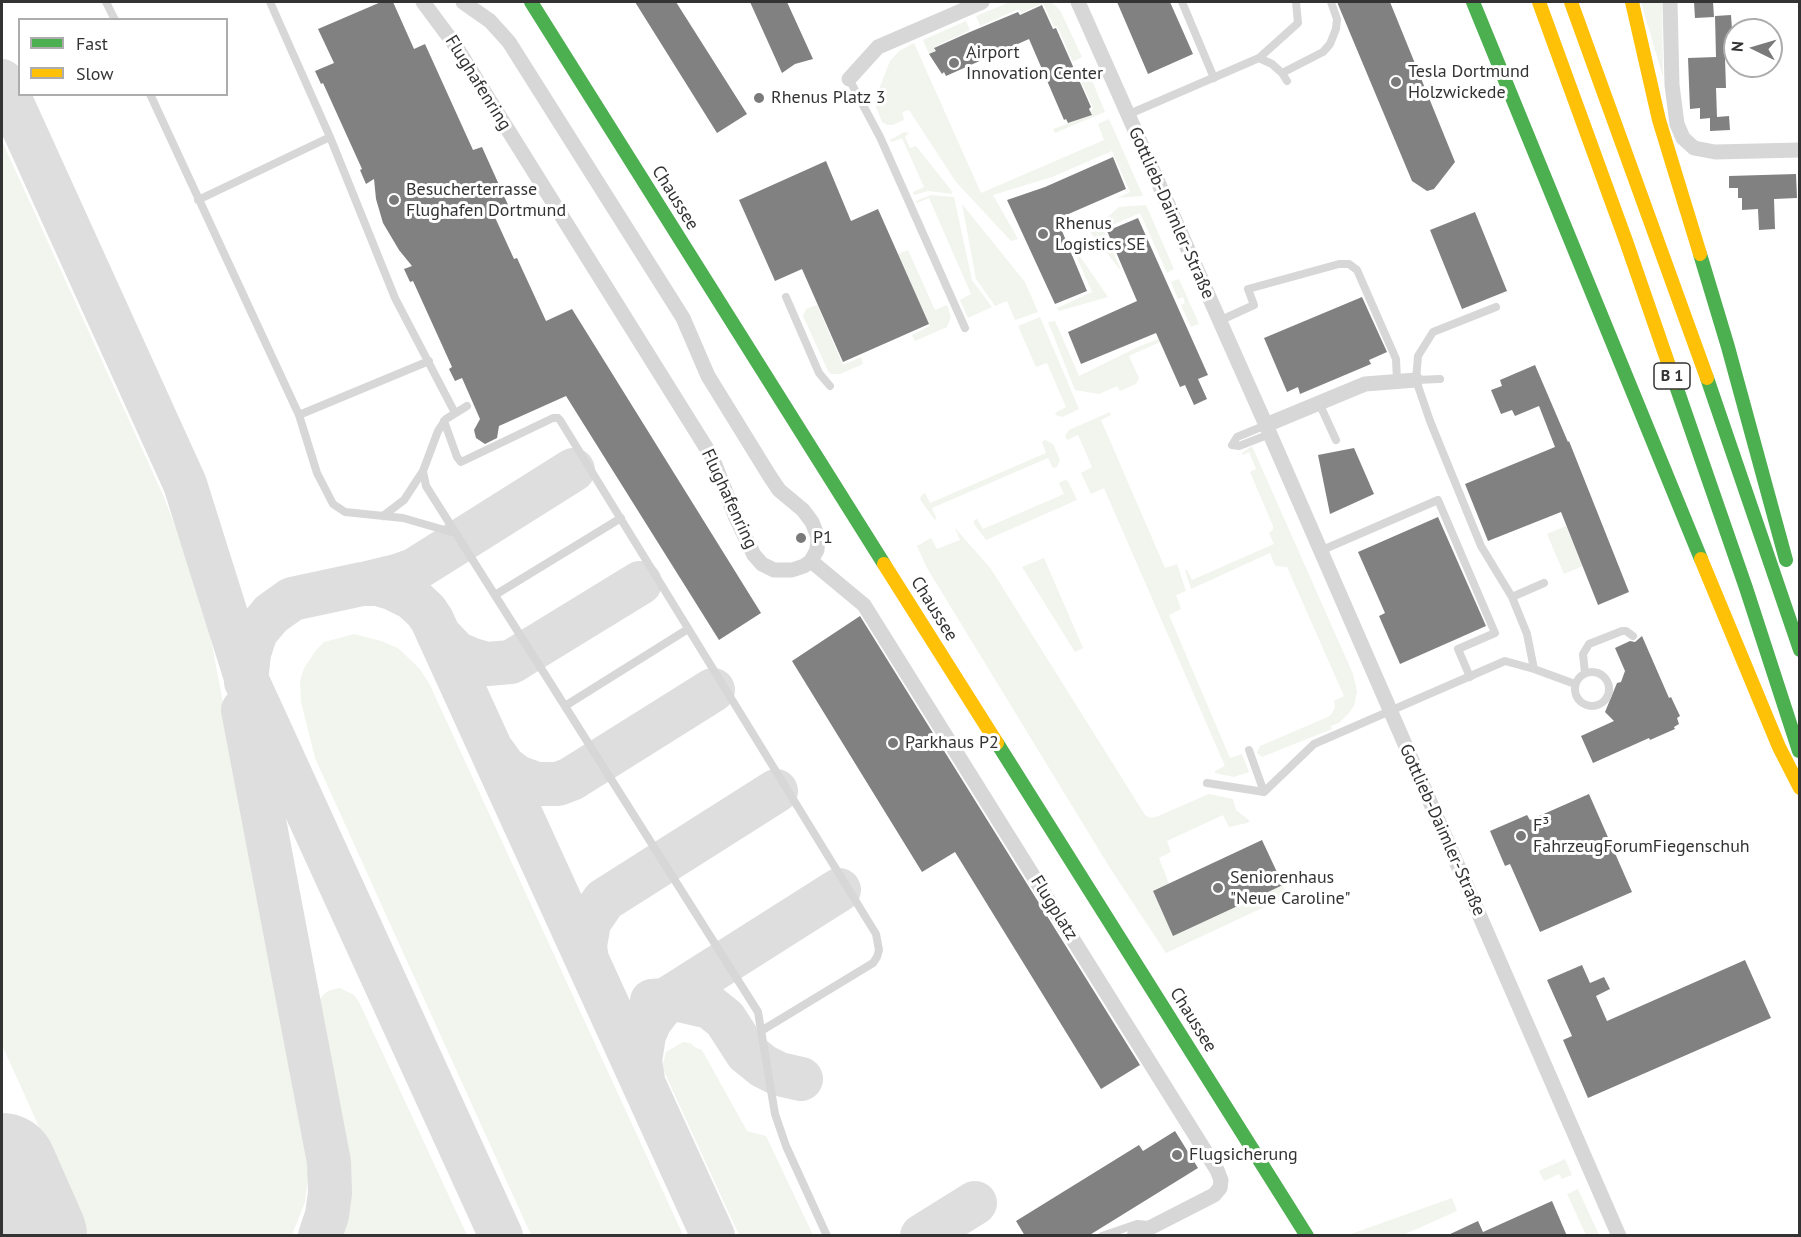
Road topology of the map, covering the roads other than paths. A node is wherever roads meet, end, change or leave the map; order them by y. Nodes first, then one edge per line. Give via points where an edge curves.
1 (106, 2) edge
2 (270, 2) edge
3 (423, 2) edge
4 (463, 2) edge
5 (531, 2) edge
6 (982, 2) edge
7 (1078, 2) edge
8 (1182, 2) edge
9 (1296, 2) edge
10 (1331, 2) edge
11 (1473, 2) edge
12 (1539, 2) edge
13 (1571, 2) edge
14 (1632, 2) edge
15 (1670, 2) edge
16 (114, 18) edge
17 (1259, 58) junction
18 (1282, 73) junction
19 (1214, 78) junction
20 (849, 79) joint
21 (1287, 81) dead end
22 (151, 96) edge
23 (1127, 115) junction
24 (330, 137) junction
25 (1800, 150) edge
26 (198, 200) junction
27 (786, 297) dead end
28 (1496, 307) dead end
29 (1220, 321) junction
30 (964, 328) dead end
31 (429, 361) junction
32 (1440, 379) dead end
33 (1416, 380) junction
34 (1397, 381) junction
35 (830, 386) dead end
36 (1319, 403) junction
37 (467, 406) dead end
38 (454, 413) junction
39 (298, 415) junction
40 (444, 421) junction
41 (1268, 429) junction
42 (1336, 440) dead end
43 (423, 471) junction
44 (383, 516) junction
45 (621, 518) junction
46 (455, 533) junction
47 (1320, 551) junction
48 (810, 561) junction
49 (1544, 583) dead end
50 (495, 595) junction
51 (1512, 597) junction
52 (1800, 629) edge
53 (688, 630) junction
54 (1633, 636) dead end
55 (1800, 650) edge
56 (1534, 669) junction
57 (1585, 673) junction
58 (1470, 677) junction
59 (1575, 684) junction
60 (565, 706) junction
61 (1389, 711) junction
62 (1249, 750) dead end
63 (1800, 752) edge
64 (1207, 783) dead end
65 (1800, 788) edge
66 (1264, 792) junction
67 (761, 1031) junction
68 (1154, 1225) junction
69 (826, 1236) edge
70 (1102, 1236) edge
71 (1134, 1236) edge
72 (1307, 1236) edge
73 (1618, 1236) edge

1 - 16 lane
2 - 24 lane
3 - 48 street, Flughafenring via 455,45 712,457 754,555 774,570 799,569
4 - 48 street via 490,21 508,42 683,318 708,376 769,475 812,522 818,550
5 - 72 main road, Chaussee
6 - 20 street via 878,47
7 - 23 street, Gottlieb-Daimler-Straße
8 - 19 lane
9 - 17 lane via 1298,23
10 - 18 lane via 1337,19 1330,44 1323,52
11 - 65 main road via 1737,648
12 - 63 main road, B 1 via 1630,252
13 - 55 main road, B 1 via 1681,304
14 - 52 main road via 1659,120 1783,546
15 - 25 street via 1672,85 1677,124 1683,138 1694,148 1715,152
17 - 18 lane
17 - 19 lane
18 - 21 lane
19 - 23 lane
20 - 30 lane via 880,137
22 - 26 lane
23 - 29 street, Gottlieb-Daimler-Straße
24 - 26 lane
24 - 31 lane via 395,298
26 - 39 lane
27 - 35 lane via 819,373
28 - 33 lane via 1433,332 1418,356
29 - 34 lane via 1254,305 1248,289 1349,264 1357,270 1396,359
29 - 41 street, Gottlieb-Daimler-Straße
31 - 38 lane
31 - 39 lane
32 - 33 lane
33 - 34 street
33 - 51 lane via 1481,546
34 - 36 street via 1365,384
36 - 41 street
36 - 42 lane
37 - 38 lane
38 - 40 lane
39 - 44 lane via 317,473 333,504 345,512
40 - 43 lane
40 - 45 lane via 461,462 558,418
41 - 47 street, Gottlieb-Daimler-Straße
43 - 44 lane via 405,500
43 - 46 lane via 426,486
44 - 46 lane
45 - 50 lane
45 - 53 lane
46 - 50 lane
47 - 58 lane via 1438,500 1495,633 1458,649
47 - 61 street, Gottlieb-Daimler-Straße
48 - 68 street, Flugplatz via 864,605 1218,1170 1220,1188 1214,1195
49 - 51 lane
50 - 60 lane
51 - 56 lane via 1527,634
53 - 60 lane
53 - 67 lane via 879,942 873,963
54 - 57 lane via 1622,631 1589,644 1583,654
56 - 58 lane via 1505,661
56 - 59 lane
57 - 59 lane
57 - 59 lane via 1593,672 1607,680 1610,687 1606,700 1592,707 1583,704 1576,698
58 - 61 lane
60 - 67 lane via 758,1012
61 - 66 lane via 1314,744
61 - 73 street, Gottlieb-Daimler-Straße
62 - 66 lane
64 - 66 lane
67 - 69 lane via 775,1114
68 - 70 lane via 1137,1224
68 - 71 street, Flugplatz

